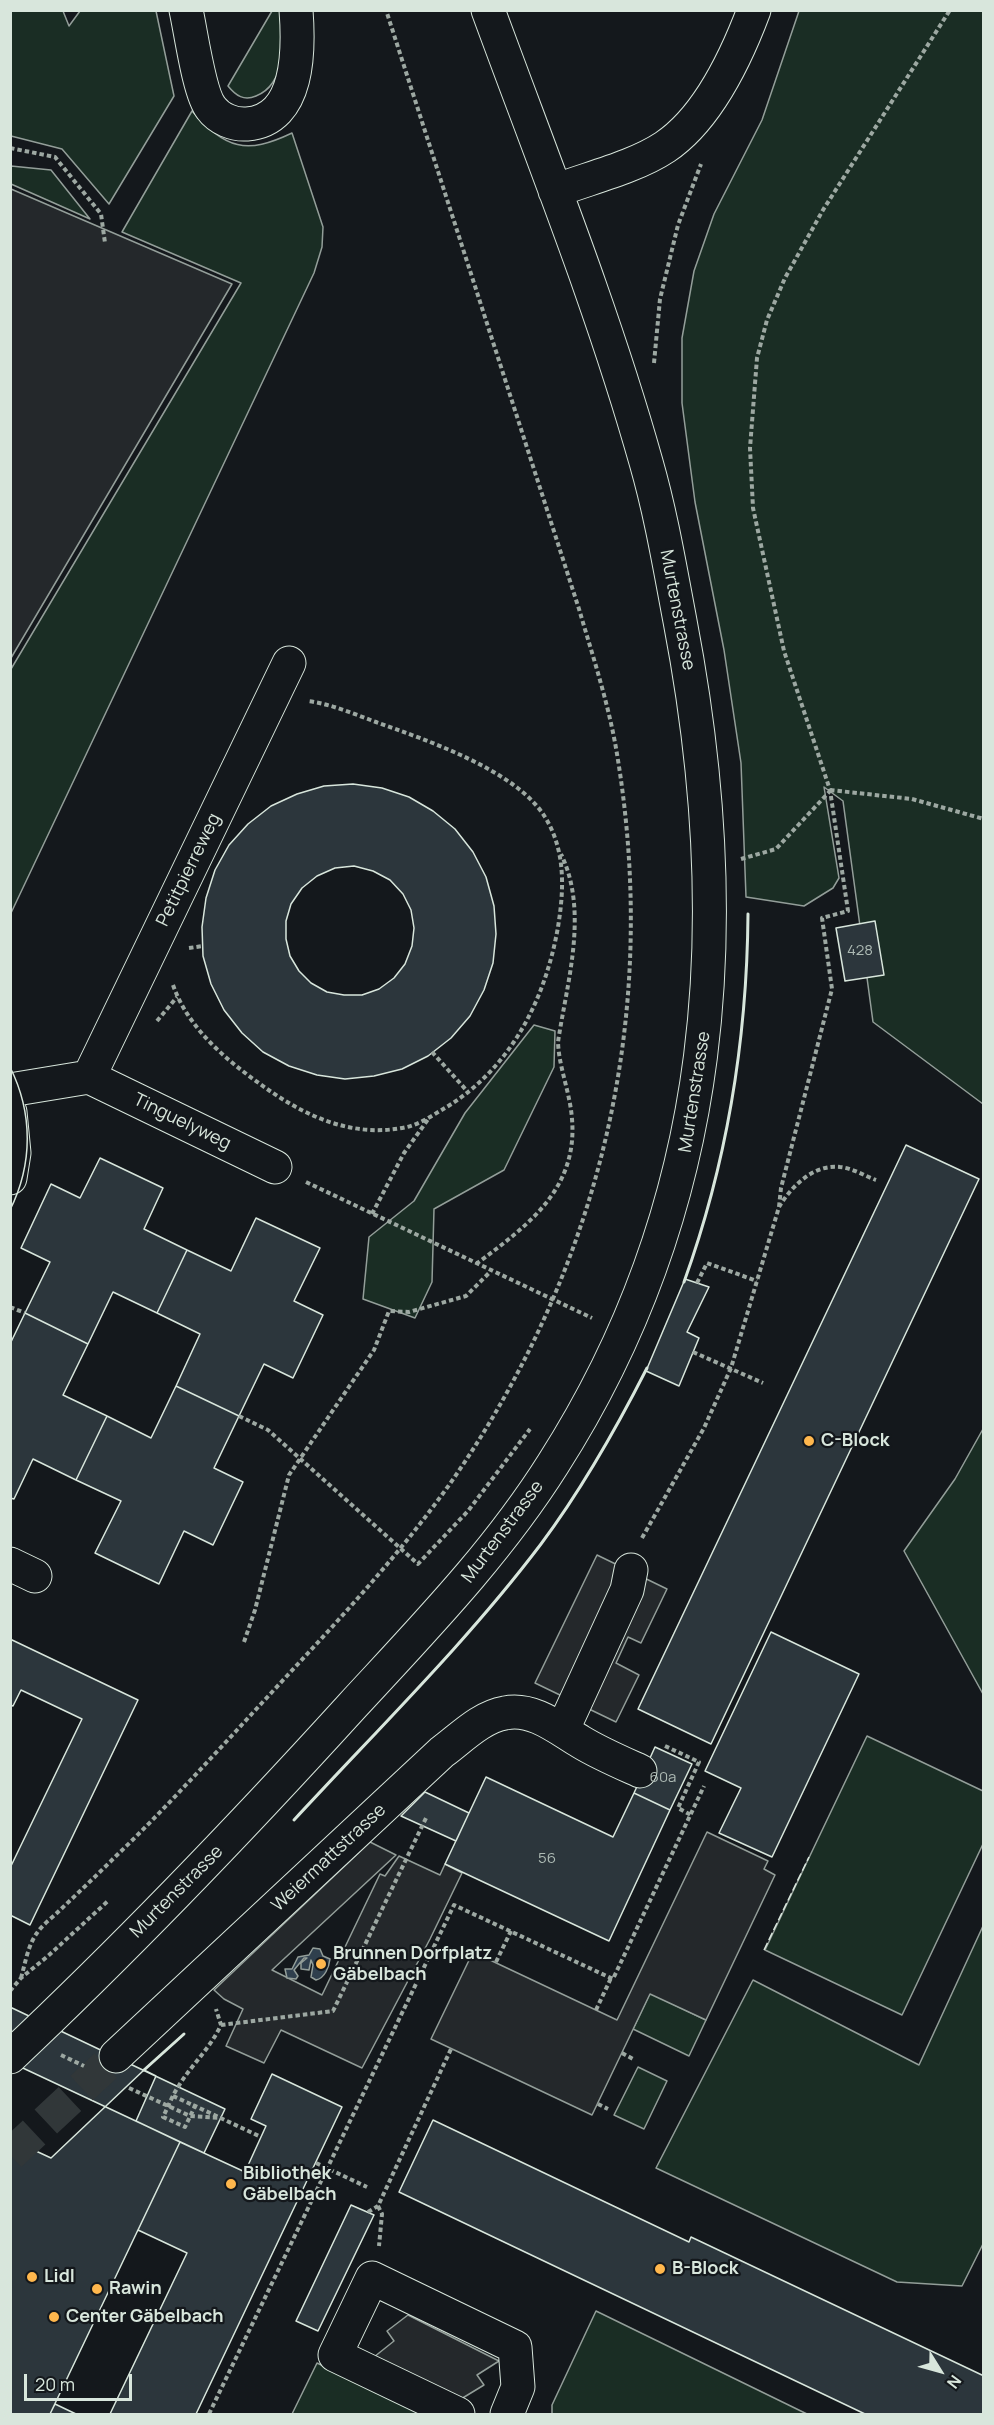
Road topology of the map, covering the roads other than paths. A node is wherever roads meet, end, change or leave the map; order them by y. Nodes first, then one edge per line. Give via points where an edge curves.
1 (186, 10) edge
2 (296, 10) edge
3 (488, 10) edge
4 (754, 10) edge
5 (555, 192) junction
6 (289, 663) dead end
7 (88, 1077) junction
8 (10, 1090) edge
9 (10, 1112) edge
10 (275, 1167) road end
11 (10, 1178) edge
12 (632, 1570) road end
13 (563, 1729) junction
14 (640, 1771) dead end
15 (116, 2056) tunnel mouth
16 (10, 2057) edge
17 (458, 2415) edge
18 (507, 2415) edge

1 - 2 main road via 210,107 222,118 247,124 270,117 286,98 296,62
3 - 5 main road, Murtenstrasse
4 - 5 main road via 732,59 684,131 645,157
5 - 16 main road, Murtenstrasse via 647,465 699,727 710,868 709,976 701,1065 685,1156 625,1333 578,1422 513,1523 460,1588 217,1853
6 - 7 main road, Petitpierreweg
7 - 8 main road
7 - 10 main road, Tinguelyweg
9 - 11 main road via 15,1153
12 - 13 main road via 627,1590
13 - 14 main road, Weiermattstrasse
13 - 15 main road, Weiermattstrasse via 522,1712 505,1712 475,1727 442,1752
17 - 18 main road via 335,2355 372,2278 515,2347 518,2387

